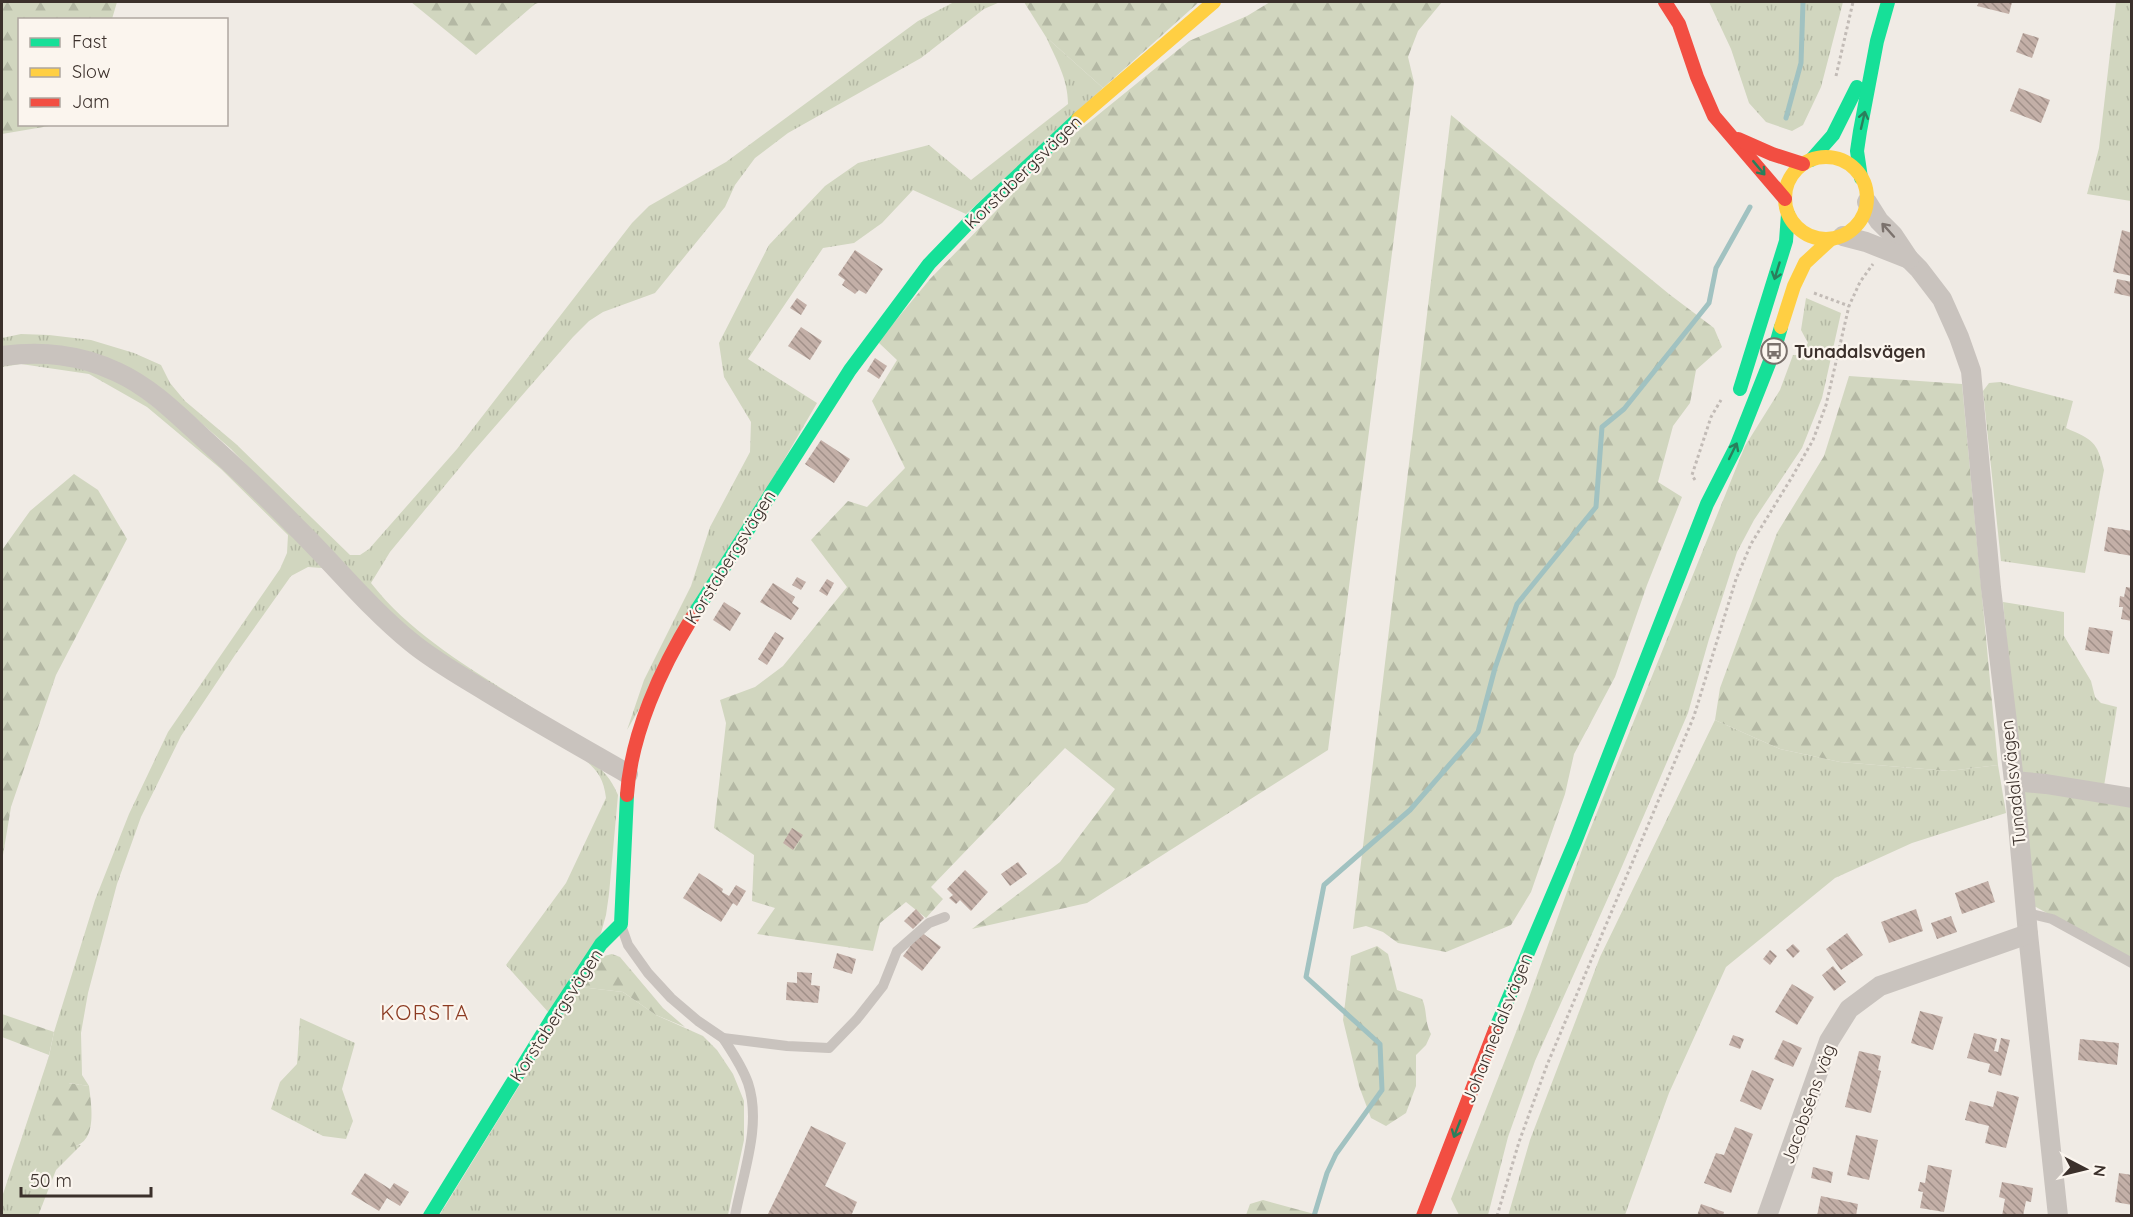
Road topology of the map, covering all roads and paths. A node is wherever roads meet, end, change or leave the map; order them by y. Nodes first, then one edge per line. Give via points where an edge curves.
1 (1214, 2) edge
2 (1665, 2) edge
3 (1853, 2) edge
4 (1888, 2) edge
5 (1877, 41) junction
6 (1835, 78) dead end
7 (1733, 137) junction
8 (1807, 162) junction
9 (1861, 178) junction
10 (1785, 200) junction
11 (1867, 202) junction
12 (1788, 214) junction
13 (1837, 237) junction
14 (1882, 250) junction
15 (1909, 259) junction
16 (2, 356) edge
17 (1737, 397) dead end
18 (1722, 443) dead end
19 (1707, 504) junction
20 (628, 774) junction
21 (2014, 781) junction
22 (2132, 798) edge
23 (1575, 842) junction
24 (2027, 913) junction
25 (945, 917) dead end
26 (621, 924) junction
27 (2028, 934) junction
28 (2132, 963) edge
29 (723, 1038) junction
30 (1769, 1214) edge
31 (430, 1215) edge
32 (735, 1215) edge
33 (1423, 1215) edge
34 (1435, 1215) edge
35 (1497, 1215) edge
36 (2058, 1215) edge

1 - 20 main road, Korstabergsvägen via 1097,101 929,264 850,370 680,638 641,725
2 - 7 main road via 1679,24 1705,99
3 - 6 path
4 - 5 main road
5 - 8 main road via 1840,126
9 -> 5 main road via 1857,151
7 - 8 main road via 1772,154
7 -> 10 main road
8 - 9 main road via 1824,157 1838,159 1855,169
8 - 10 main road via 1792,175
9 - 11 main road
10 - 12 main road
11 - 13 main road via 1856,225
15 -> 11 street, Tunadalsvägen
12 - 13 main road via 1804,233 1819,239
12 -> 17 main road via 1786,240
13 - 14 street
19 -> 13 main road, Johannedalsvägen via 1736,447 1804,263
14 - 15 street
14 - 35 path via 1849,306 1826,405 1813,440 1751,544 1736,579 1694,716 1547,1065
15 - 21 street, Tunadalsvägen via 1942,299 1971,371
16 - 20 street via 54,353 92,362 118,372 156,395 412,643 442,665
18 - 19 main road, Johannedalsvägen
19 - 23 main road, Johannedalsvägen
20 - 26 main road, Korstabergsvägen
21 - 22 street
21 - 24 street, Tunadalsvägen
23 -> 33 main road, Johannedalsvägen via 1506,1001
23 - 34 main road, Johannedalsvägen via 1519,1005
24 - 27 street, Tunadalsvägen
24 - 28 lane via 2052,919
25 - 29 lane via 929,922 897,951 883,986 829,1048
26 - 29 lane via 628,945 648,973 671,998
26 - 31 main road, Korstabergsvägen via 601,945 553,1017
27 - 30 street, Jacobséns väg via 1880,986 1849,1009 1829,1041
27 - 36 street, Tunadalsvägen
29 - 32 lane via 747,1081 754,1116

